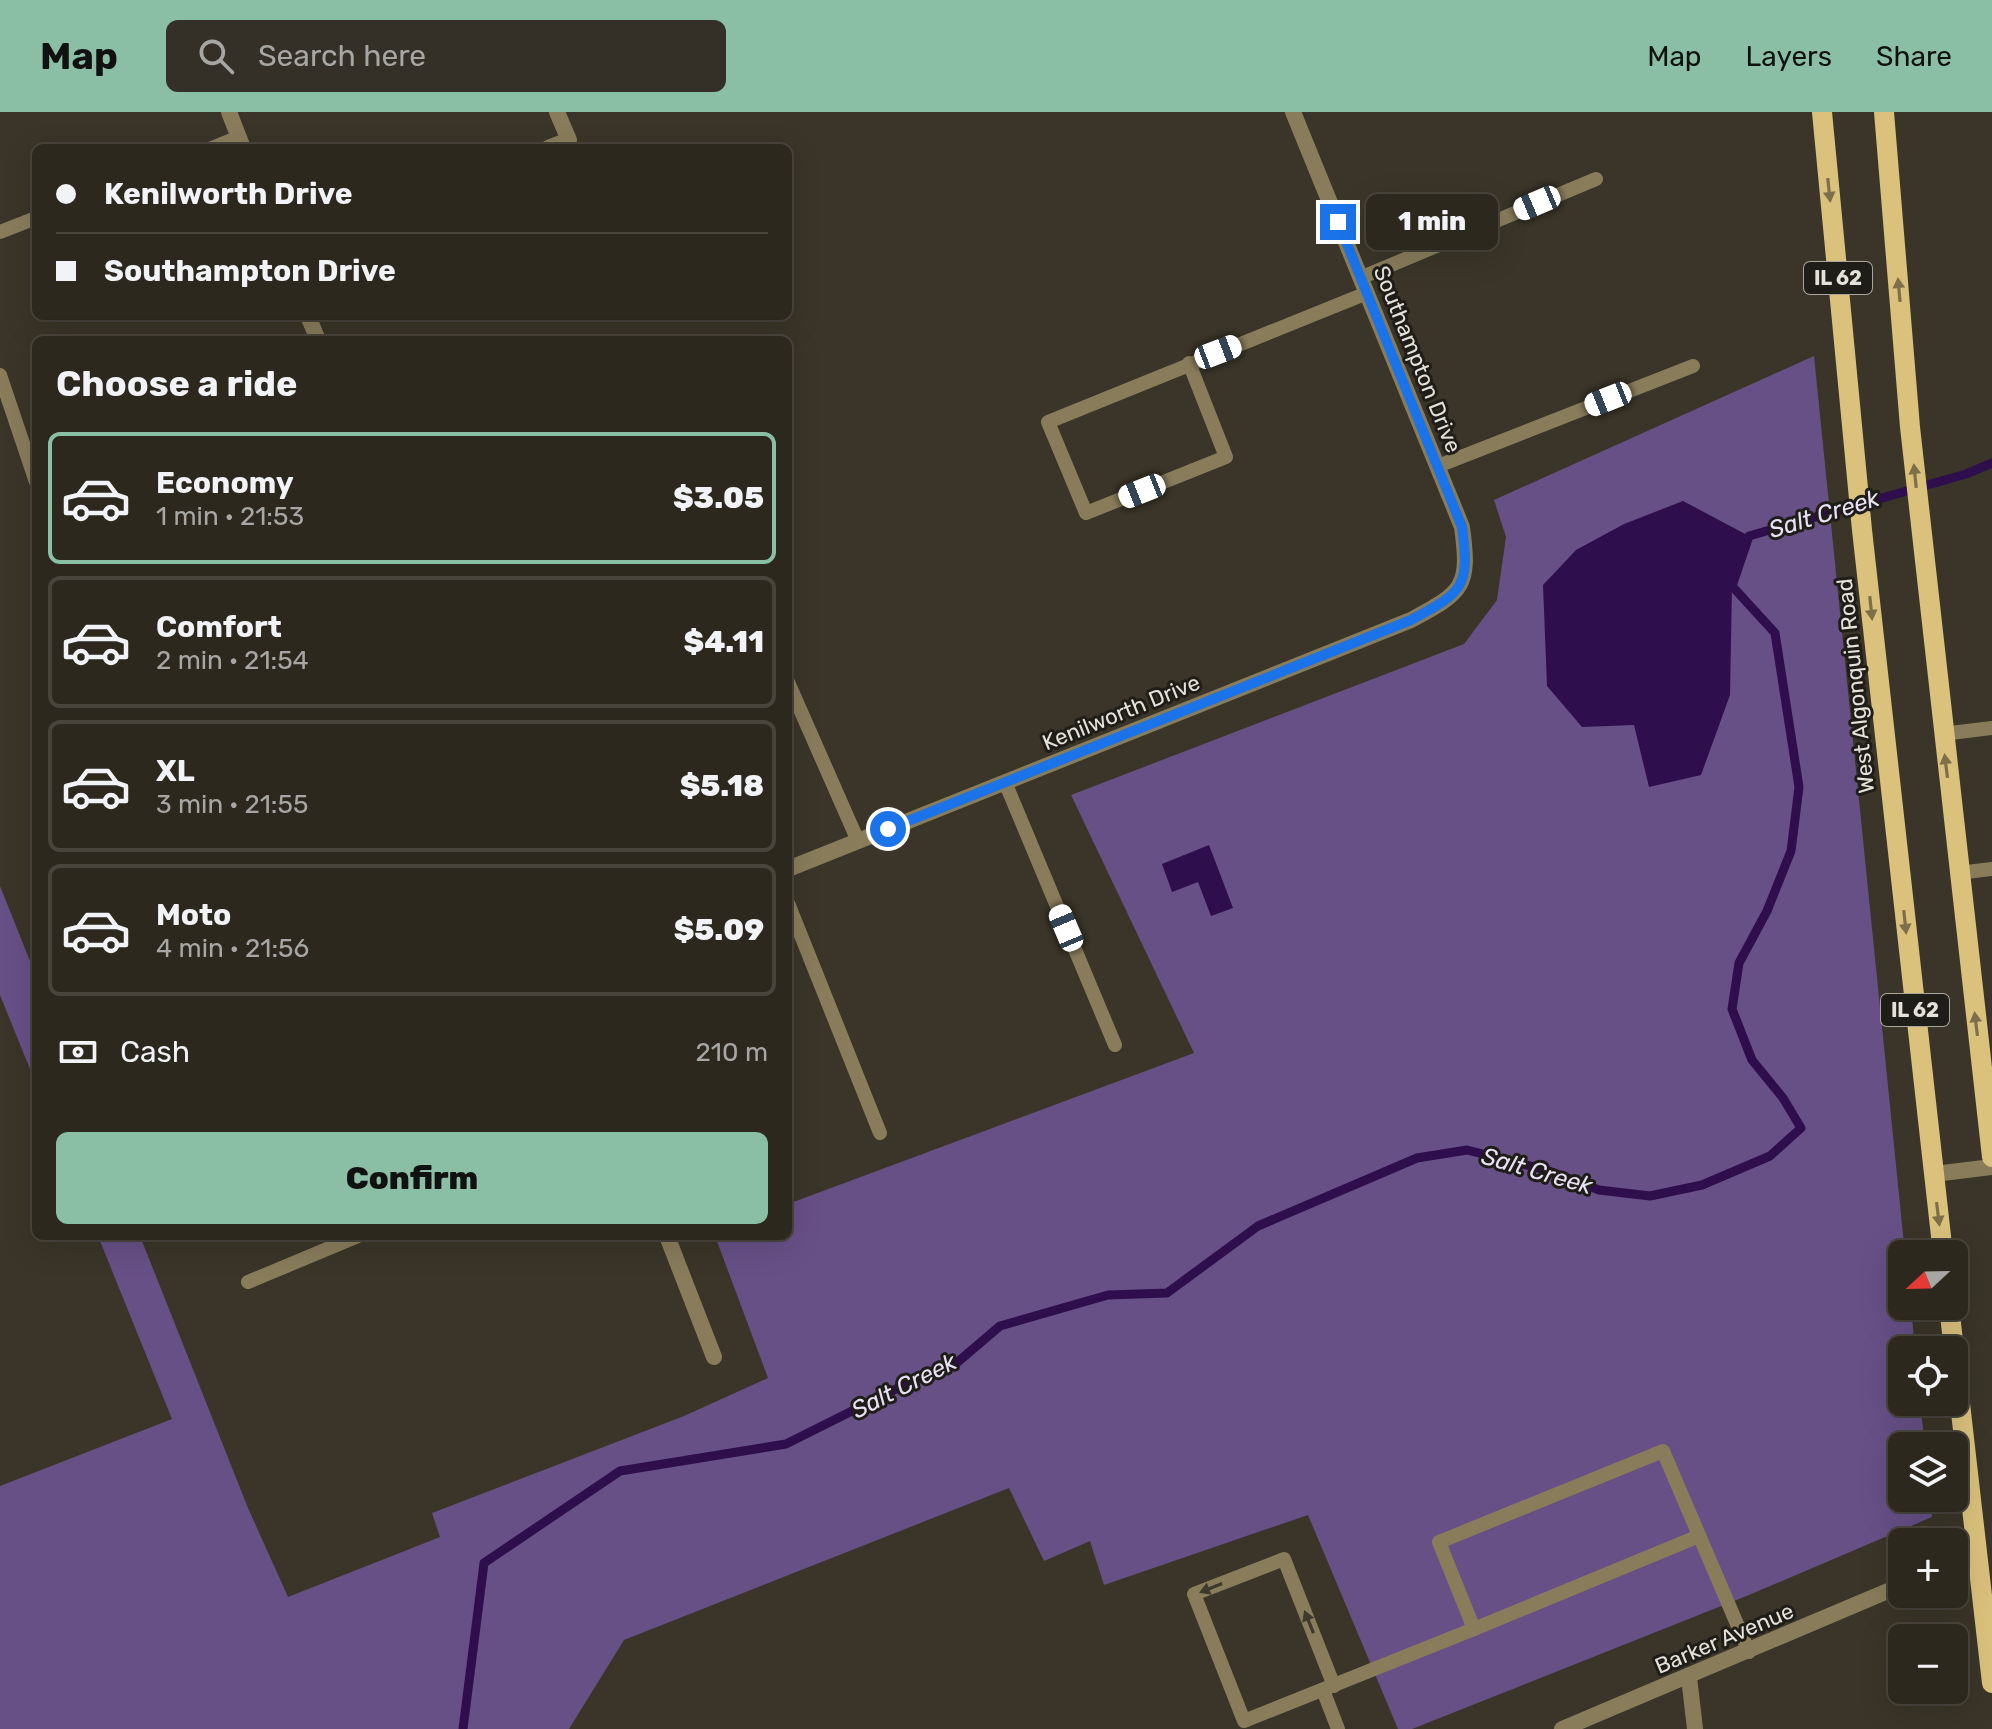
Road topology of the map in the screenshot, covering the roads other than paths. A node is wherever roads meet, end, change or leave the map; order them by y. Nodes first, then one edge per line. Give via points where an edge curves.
1 (229, 112) edge
2 (557, 112) edge
3 (1293, 112) edge
4 (1822, 112) edge
5 (1884, 112) edge
6 (241, 143) edge
7 (558, 144) edge
8 (1596, 179) dead end
9 (32, 220) edge
10 (0, 232) edge
11 (1364, 286) junction
12 (1189, 363) junction
13 (1693, 366) dead end
14 (0, 375) edge
15 (1438, 466) junction
16 (32, 470) edge
17 (1463, 582) joint
18 (792, 691) edge
19 (1992, 728) edge
20 (1942, 734) junction
21 (1005, 782) junction
22 (858, 841) junction
23 (792, 867) edge
24 (1992, 869) edge
25 (1958, 873) junction
26 (792, 913) edge
27 (1115, 1045) dead end
28 (880, 1133) dead end
29 (1992, 1157) edge
30 (1992, 1167) edge
31 (1934, 1174) junction
32 (348, 1240) edge
33 (669, 1240) edge
34 (1941, 1240) edge
35 (248, 1282) dead end
36 (714, 1357) dead end
37 (1964, 1416) edge
38 (1699, 1536) junction
39 (1984, 1550) edge
40 (1888, 1591) edge
41 (1474, 1629) junction
42 (1749, 1652) junction
43 (1689, 1677) junction
44 (1992, 1683) edge
45 (1328, 1688) junction
46 (1338, 1729) edge
47 (1562, 1729) edge
48 (1695, 1729) edge

1 - 6 street
2 - 7 street via 569,140
3 - 11 street, Southampton Drive
4 -> 31 main road, West Algonquin Road / IL 62 via 1862,530
20 -> 5 main road, IL 62
8 - 11 lane
9 - 10 lane
11 - 12 lane
11 - 15 street, Southampton Drive
12 - 12 lane via 1048,422 1086,513 1226,457
13 - 15 lane
14 - 16 lane
15 - 17 street, Southampton Drive via 1462,527 1467,561
17 - 21 street, Kenilworth Drive via 1441,604 1411,620
18 - 22 lane
19 - 20 lane
25 -> 20 main road, IL 62
21 - 22 street, Kenilworth Drive
21 - 27 lane
22 - 23 street, Kenilworth Drive
24 - 25 lane
29 -> 25 main road, IL 62
26 - 28 lane
30 - 31 street
31 -> 34 main road, West Algonquin Road / IL 62
32 - 35 lane
33 - 36 street
37 - 39 main road
38 - 41 lane
38 - 41 lane via 1663,1451 1439,1542
38 - 42 lane
39 - 44 main road
40 - 42 street, Barker Avenue
41 - 45 lane
42 - 43 street, Barker Avenue
43 - 47 street, Barker Avenue
43 - 48 street
45 -> 45 lane via 1284,1559 1194,1594 1244,1721
45 - 46 lane

